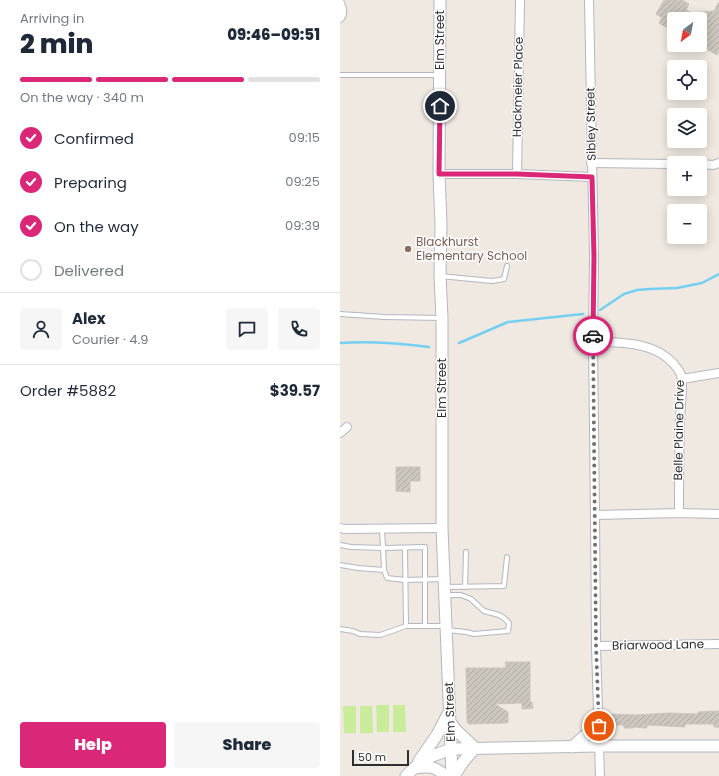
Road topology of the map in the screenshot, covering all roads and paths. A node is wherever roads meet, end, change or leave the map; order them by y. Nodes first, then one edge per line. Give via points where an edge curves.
1 (440, 0) edge
2 (520, 0) edge
3 (589, 0) edge
4 (340, 3) edge
5 (340, 18) edge
6 (340, 75) edge
7 (440, 75) junction
8 (591, 163) junction
9 (719, 163) edge
10 (667, 164) edge
11 (707, 164) edge
12 (439, 174) junction
13 (517, 174) junction
14 (592, 177) junction
15 (507, 266) dead end
16 (440, 276) junction
17 (340, 314) edge
18 (442, 318) junction
19 (593, 341) junction
20 (719, 373) edge
21 (682, 379) junction
22 (347, 427) dead end
23 (340, 433) edge
24 (679, 513) junction
25 (719, 514) edge
26 (594, 515) junction
27 (340, 528) edge
28 (442, 528) junction
29 (382, 529) junction
30 (340, 545) edge
31 (383, 548) junction
32 (405, 548) junction
33 (466, 552) dead end
34 (507, 558) dead end
35 (340, 565) edge
36 (384, 570) junction
37 (405, 580) junction
38 (425, 580) junction
39 (445, 587) junction
40 (465, 587) junction
41 (406, 626) junction
42 (425, 626) junction
43 (446, 628) junction
44 (340, 630) edge
45 (719, 644) edge
46 (596, 646) junction
47 (450, 710) junction
48 (598, 714) junction
49 (450, 722) junction
50 (599, 746) junction
51 (719, 746) edge
52 (572, 747) junction
53 (475, 748) junction
54 (451, 749) junction
55 (410, 772) edge
56 (446, 776) edge
57 (453, 776) edge
58 (600, 776) edge

1 - 7 main road, Elm Street
2 - 13 street, Hackmeier Place
3 - 8 street, Sibley Street
4 - 5 street
6 - 7 lane
7 - 12 main road, Elm Street
8 - 10 street
8 - 14 street, Sibley Street
9 - 11 street
12 - 13 street
12 - 16 main road, Elm Street
13 - 14 street
14 - 19 street, Sibley Street
15 - 16 lane via 504,279 492,281
16 - 18 main road, Elm Street
17 - 18 lane
18 - 28 main road, Elm Street
19 - 21 street, Belle Plaine Drive via 628,343 654,349 671,361
19 - 26 street, Sibley Street
20 - 21 street
21 - 24 street, Belle Plaine Drive via 678,456
22 - 23 street
24 - 25 street
24 - 26 street
26 - 46 street, Sibley Street
27 - 29 street
28 - 29 street
28 - 39 main road, Elm Street
29 - 31 lane
30 - 31 lane
31 - 32 lane
31 - 36 lane
32 - 37 lane
32 - 38 lane via 425,548
33 - 40 lane
34 - 40 lane via 504,586
35 - 36 lane
36 - 37 lane via 387,578
37 - 38 lane
37 - 41 lane
38 - 39 lane
38 - 42 lane
39 - 40 lane
39 - 43 main road, Elm Street
39 - 43 lane via 456,595 471,599 484,611 499,615 509,623 508,631 474,634
41 - 42 lane
41 - 44 lane via 380,635
42 - 43 lane
43 - 47 main road, Elm Street
45 - 46 street, Briarwood Lane
46 - 48 street, Sibley Street
47 - 49 main road, Elm Street
47 - 55 main road via 437,736
48 - 50 street, Sibley Street
48 - 52 main road via 588,733
49 - 53 main road
49 - 54 main road, Elm Street
50 - 51 main road
50 - 52 main road
50 - 58 street, Sibley Street
52 - 53 main road
53 - 54 main road
53 - 57 main road
54 - 55 main road via 427,758
54 - 57 main road, Elm Street
55 - 56 main road via 428,766

